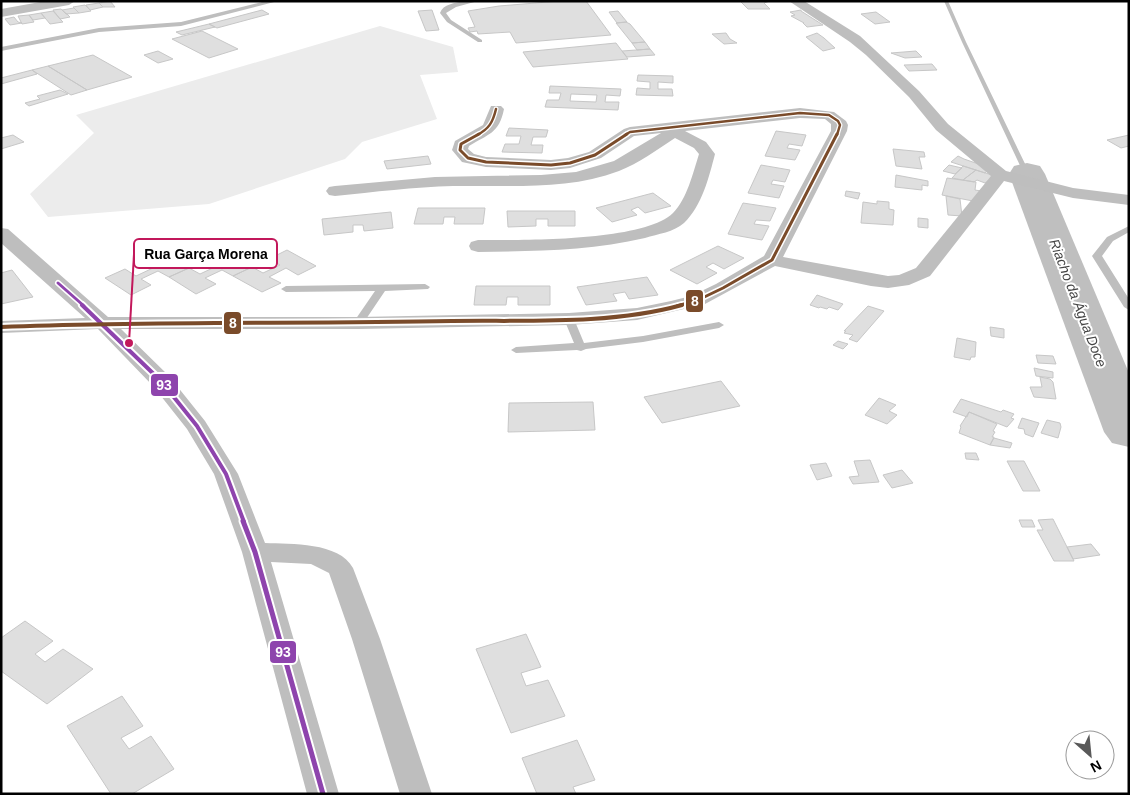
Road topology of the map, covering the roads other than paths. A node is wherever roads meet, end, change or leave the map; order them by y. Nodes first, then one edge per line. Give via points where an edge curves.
1 (69, 1) edge
2 (275, 1) edge
3 (475, 1) edge
4 (795, 1) edge
5 (1, 13) edge
6 (480, 41) dead end
7 (1, 49) edge
8 (496, 109) dead end
9 (679, 129) junction
10 (1000, 175) junction
11 (335, 191) dead end
12 (1129, 200) edge
13 (1129, 229) edge
14 (1, 233) edge
15 (478, 246) dead end
16 (772, 260) junction
17 (425, 287) dead end
18 (382, 288) junction
19 (286, 289) dead end
20 (1129, 307) edge
21 (569, 319) junction
22 (103, 323) junction
23 (358, 323) junction
24 (719, 325) dead end
25 (1, 327) edge
26 (581, 348) junction
27 (516, 350) dead end
28 (255, 552) junction
29 (323, 794) edge
30 (416, 794) edge

1 - 5 street
2 - 7 lane via 181,24 98,30
3 - 6 lane via 454,5 442,13
4 - 10 street via 871,52 942,127
8 - 9 street via 494,124 461,144 460,150 468,158 524,165 570,163 595,155 630,132
9 - 11 street via 614,167 584,177 535,182 414,183
9 - 15 street via 700,144 707,154 686,208 676,220 658,228 596,242
9 - 16 street via 800,113 829,115 838,121 839,131
10 - 12 street via 1066,192
10 - 16 street via 923,272 913,278 888,282 871,280
13 - 20 lane via 1104,243 1097,256
14 - 22 street
16 - 21 street via 698,300 637,314
17 - 18 lane
18 - 19 lane
18 - 23 lane
21 - 23 street
21 - 26 lane
22 - 23 street
22 - 25 street
22 - 28 street via 162,381 197,426 226,474
24 - 26 lane via 665,337
26 - 27 lane
28 - 29 street
28 - 30 street via 318,556 340,568

